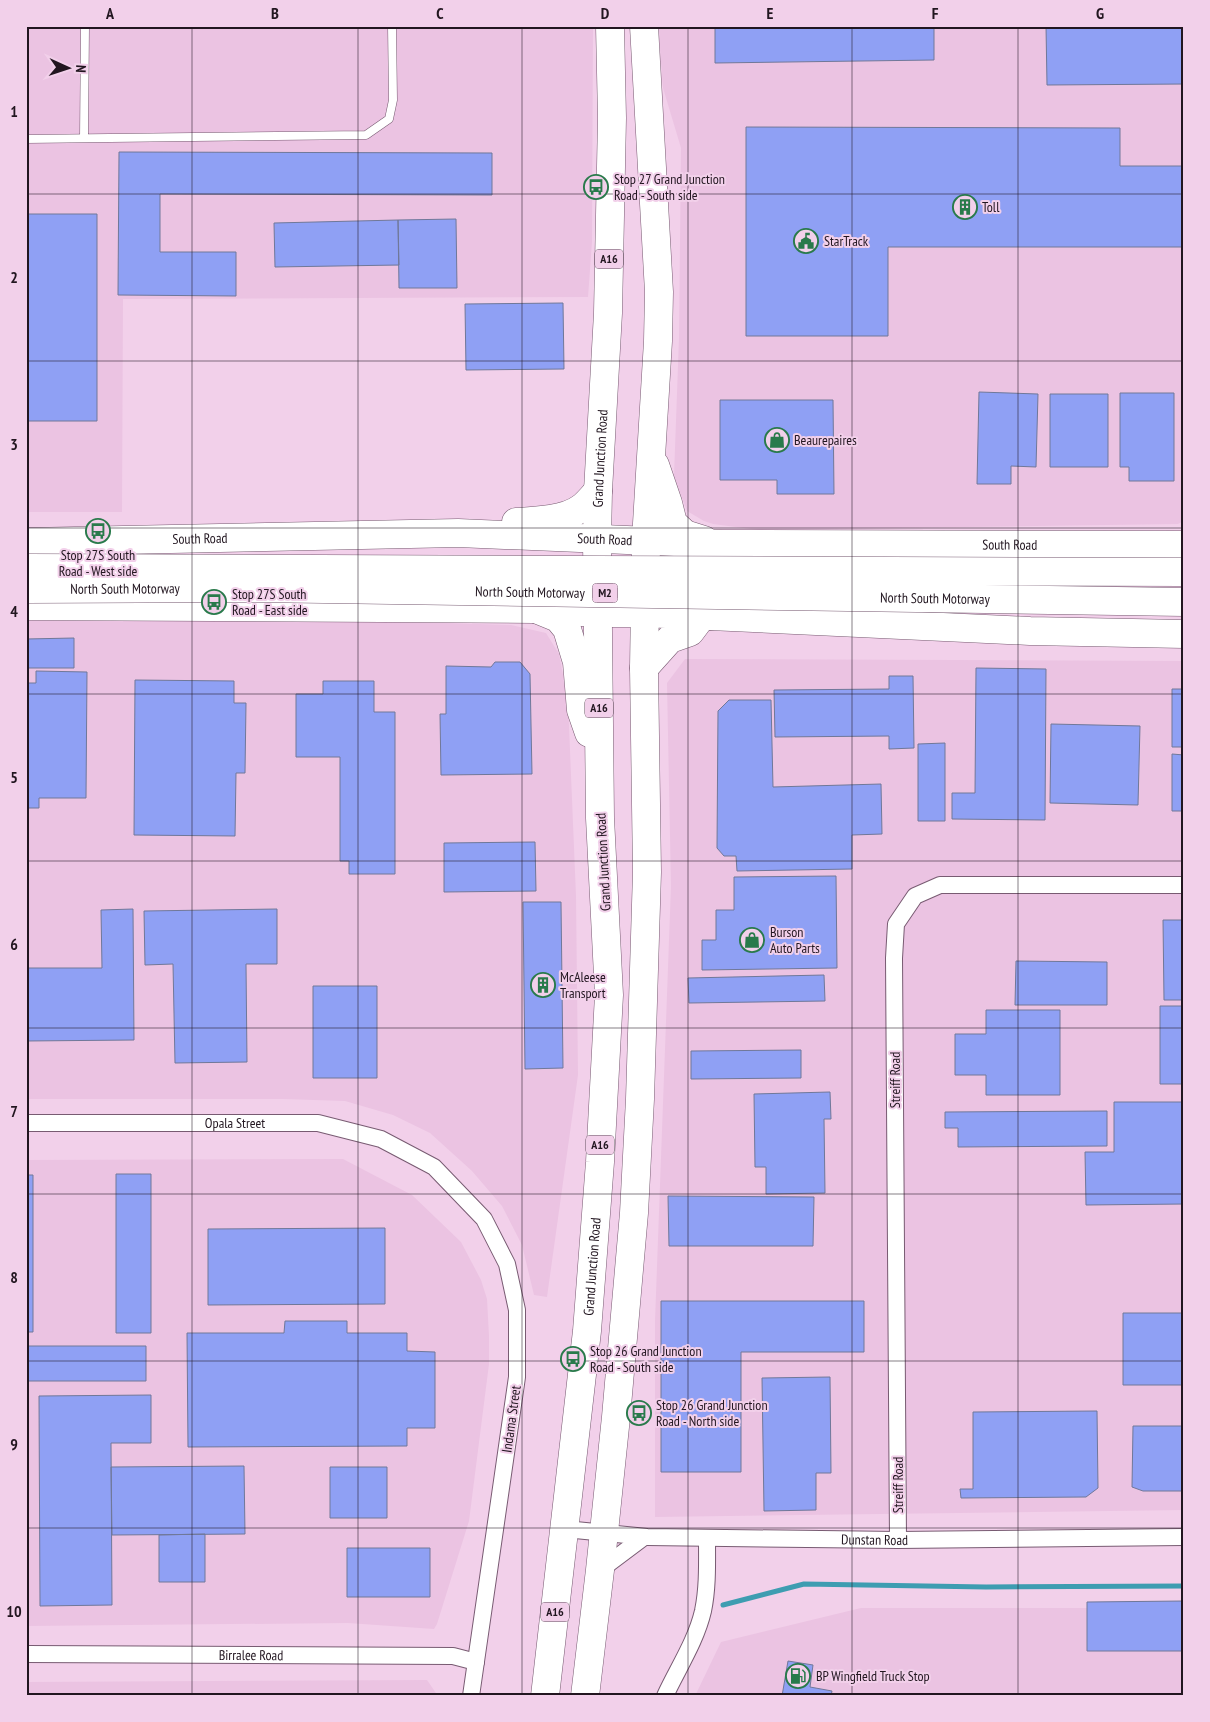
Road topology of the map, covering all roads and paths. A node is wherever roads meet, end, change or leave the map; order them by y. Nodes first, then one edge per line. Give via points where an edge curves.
1 (85, 26) edge
2 (392, 26) edge
3 (610, 26) edge
4 (644, 26) edge
5 (84, 138) junction
6 (26, 139) edge
7 (650, 452) junction
8 (598, 491) junction
9 (458, 533) junction
10 (527, 536) junction
11 (597, 539) junction
12 (646, 540) junction
13 (26, 542) edge
14 (722, 544) junction
15 (1184, 545) edge
16 (26, 568) edge
17 (1184, 572) edge
18 (26, 589) edge
19 (1184, 602) edge
20 (26, 606) edge
21 (534, 609) junction
22 (598, 613) junction
23 (644, 613) junction
24 (702, 616) junction
25 (1184, 634) edge
26 (644, 668) junction
27 (599, 760) junction
28 (1184, 885) edge
29 (26, 1123) edge
30 (434, 1167) joint
31 (565, 1529) junction
32 (604, 1532) junction
33 (644, 1537) junction
34 (1184, 1537) edge
35 (707, 1538) junction
36 (898, 1540) junction
37 (600, 1570) junction
38 (26, 1654) edge
39 (476, 1662) junction
40 (471, 1696) edge
41 (545, 1696) edge
42 (585, 1696) edge
43 (664, 1696) edge

1 - 5 lane
2 - 5 lane via 393,100 390,119 366,135
3 - 8 highway, Grand Junction Road / A16 via 612,118 608,304
4 - 7 highway via 659,292
5 - 6 lane
7 - 12 highway
7 - 14 highway via 672,523 685,534
8 - 9 highway via 581,509 558,517 495,522
8 - 11 highway, Grand Junction Road / A16
9 - 10 highway, South Road
9 - 13 highway, South Road
10 - 11 highway, South Road
10 - 21 highway via 553,563 554,583
11 - 12 highway, South Road
11 - 22 highway, Grand Junction Road / A16
12 - 14 highway, South Road
12 - 23 highway
14 - 15 highway, South Road
16 - 17 highway, North South Motorway / M2, bridge
18 - 19 highway, North South Motorway / M2, bridge via 255,588
20 - 21 highway
21 - 22 highway
21 - 27 highway via 558,618 566,629 577,662 581,710
22 - 23 highway
22 - 27 highway, Grand Junction Road / A16
23 - 24 highway
23 - 26 highway
24 - 25 highway via 1030,631
24 - 26 highway via 690,632 670,639
26 - 32 highway via 647,872 640,1099 634,1213
27 - 31 highway, Grand Junction Road / A16 via 609,995 587,1331
28 - 36 street, Streiff Road via 940,885 915,896 896,924
29 - 30 street, Opala Street via 318,1123 381,1139
30 - 39 street, Indama Street via 484,1219 507,1264 517,1310 516,1377
31 - 32 street, Dunstan Road
31 - 41 highway, Grand Junction Road / A16
32 - 33 street, Dunstan Road
32 - 37 highway
33 - 35 street, Dunstan Road
33 - 37 street
34 - 36 street, Dunstan Road
35 - 36 street, Dunstan Road
35 - 43 street via 707,1585 702,1612 694,1638
37 - 42 highway
38 - 39 street, Birralee Road via 453,1656
39 - 40 street, Indama Street

